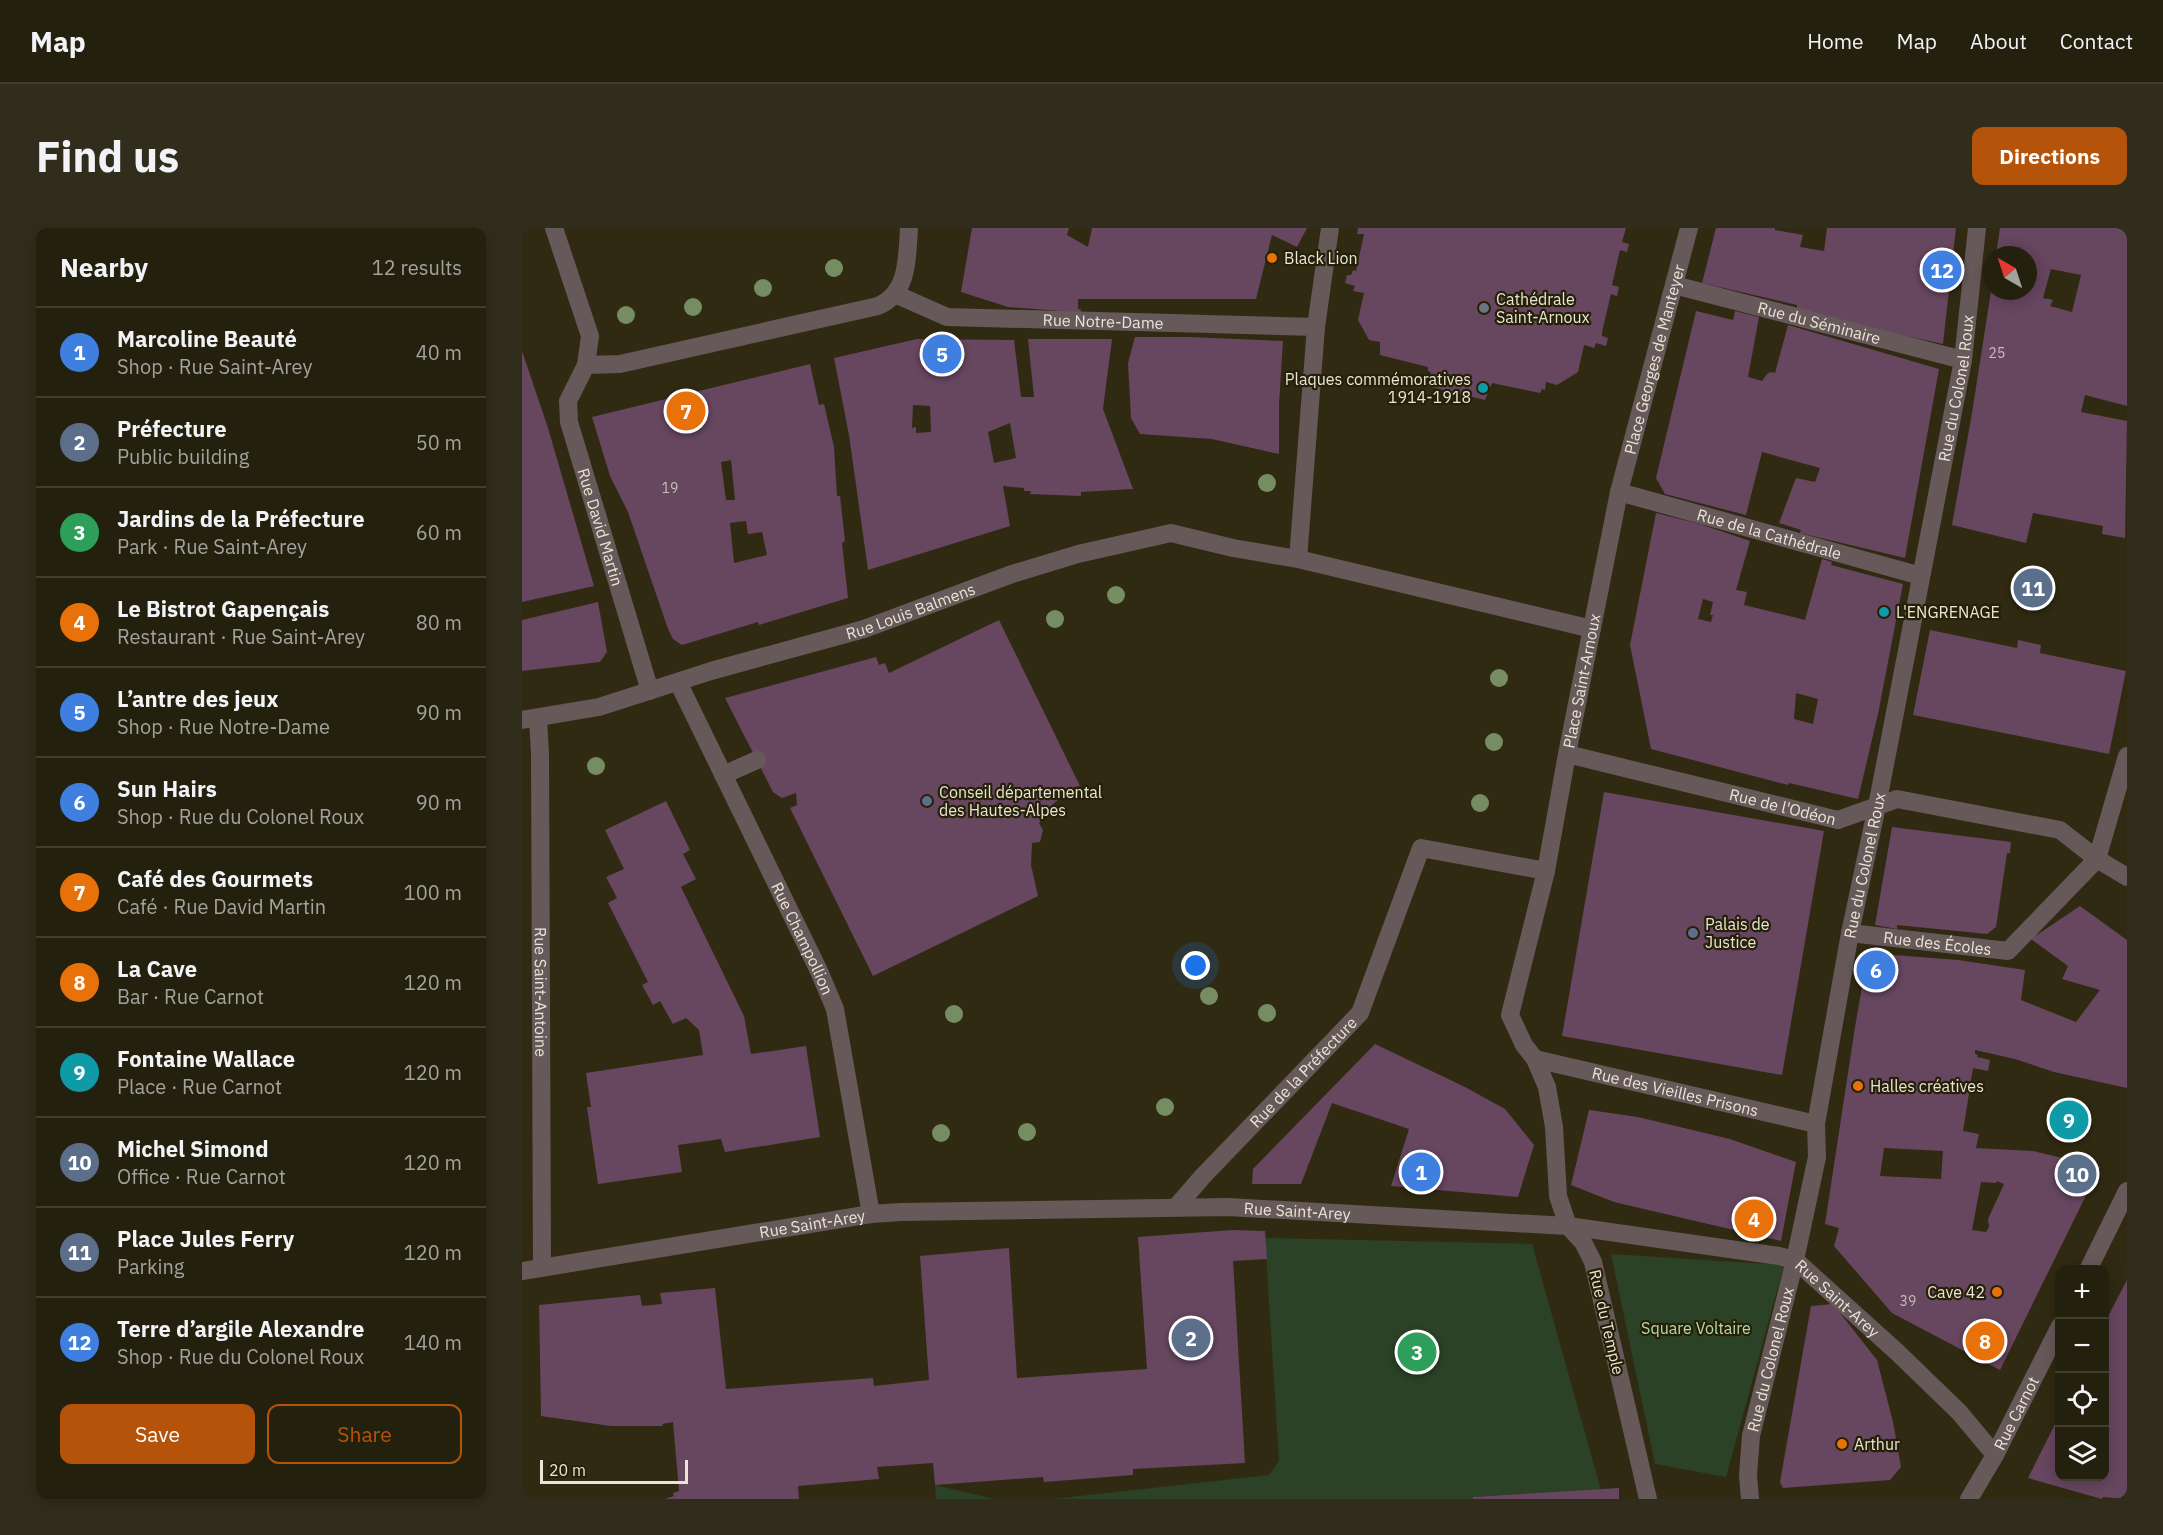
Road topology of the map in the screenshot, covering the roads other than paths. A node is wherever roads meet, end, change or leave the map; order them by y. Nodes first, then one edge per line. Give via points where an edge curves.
1 (554, 228) edge
2 (909, 228) edge
3 (1330, 228) edge
4 (1689, 228) edge
5 (1977, 228) edge
6 (1674, 285) junction
7 (895, 294) junction
8 (1316, 327) junction
9 (1963, 360) junction
10 (586, 365) junction
11 (1619, 492) junction
12 (1298, 559) junction
13 (1921, 576) junction
14 (1592, 629) junction
15 (678, 682) junction
16 (650, 691) junction
17 (530, 719) edge
18 (1567, 754) junction
19 (2127, 756) edge
20 (757, 760) dead end
21 (723, 775) junction
22 (1877, 806) junction
23 (2097, 859) junction
24 (1546, 871) junction
25 (2127, 877) edge
26 (1850, 933) junction
27 (1535, 1059) junction
28 (1816, 1124) junction
29 (2127, 1191) edge
30 (1177, 1206) junction
31 (870, 1214) junction
32 (1568, 1226) junction
33 (1795, 1260) junction
34 (2090, 1265) edge
35 (542, 1266) junction
36 (522, 1271) edge
37 (2055, 1336) edge
38 (1995, 1455) junction
39 (1646, 1493) edge
40 (1750, 1499) edge
41 (1969, 1499) edge

1 - 10 street, Rue David Martin via 590,336
2 - 7 street via 906,268
3 - 8 street
4 - 6 street, Place Georges de Manteyer
5 - 9 street, Rue du Colonel Roux
6 - 9 street, Rue du Séminaire
6 - 11 street, Place Georges de Manteyer
7 - 8 street, Rue Notre-Dame via 947,317
7 - 10 street via 889,302 878,306 620,364
8 - 12 street
9 - 13 street, Rue du Colonel Roux
10 - 16 street, Rue David Martin via 568,400 569,422
11 - 13 street, Rue de la Cathédrale
11 - 14 street, Place Saint-Arnoux
12 - 14 street, Rue Louis Balmens
12 - 15 street, Rue Louis Balmens via 1171,533 1012,574 864,629
13 - 22 street, Rue du Colonel Roux
14 - 18 street, Place Saint-Arnoux
15 - 16 street, Rue Louis Balmens
15 - 21 street, Rue Champollion
16 - 17 street, Rue Louis Balmens via 599,706
17 - 35 street, Rue Saint-Antoine via 540,754
18 - 22 street, Rue de l'Odéon via 1838,820
18 - 24 street, Place Saint-Arnoux
19 - 23 street
20 - 21 street
21 - 31 street, Rue Champollion via 835,1009
22 - 23 street, Rue de l'Odéon via 1897,800 2060,830
22 - 26 street, Rue du Colonel Roux
23 - 25 street, Rue de l'Odéon
23 - 26 street, Rue des Écoles via 2008,951
24 - 27 street, Place Saint-Arnoux via 1510,1015
24 - 30 street, Rue de la Préfecture via 1421,848 1360,1013
26 - 28 street, Rue du Colonel Roux
27 - 28 street, Rue des Vieilles Prisons
27 - 32 street, Rue du Temple via 1547,1088 1554,1127 1558,1196
28 - 33 street, Rue du Colonel Roux via 1817,1157
29 - 34 street
30 - 31 street, Rue Saint-Arey
30 - 32 street, Rue Saint-Arey
31 - 35 street, Rue Saint-Arey
32 - 33 street, Rue Saint-Arey
32 - 39 street, Rue du Temple via 1583,1242 1593,1262
33 - 38 street, Rue Saint-Arey via 1959,1412
33 - 40 street, Rue du Colonel Roux via 1751,1436
35 - 36 street, Rue Saint-Arey
37 - 38 street, Rue Carnot
38 - 41 street, Rue Carnot

